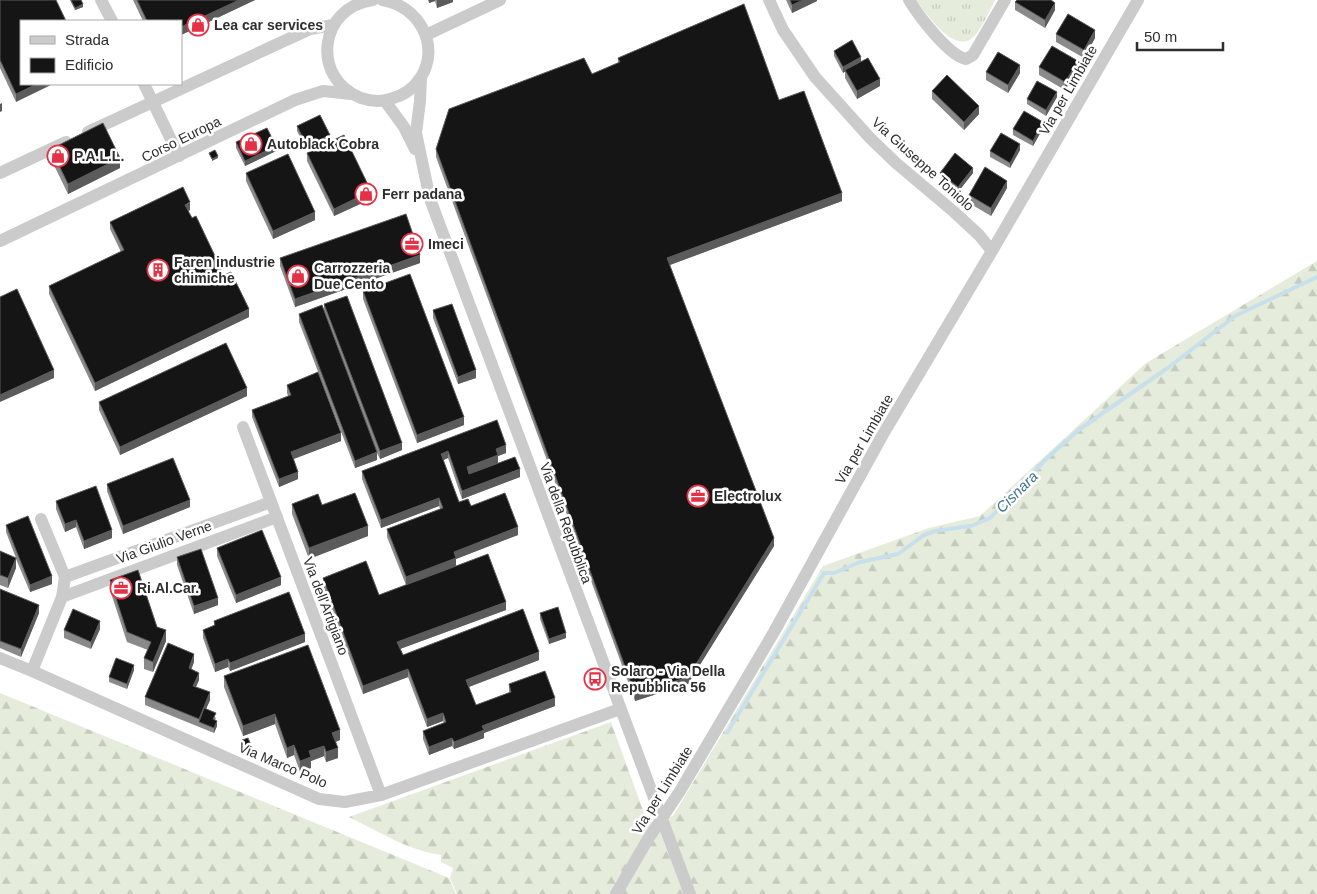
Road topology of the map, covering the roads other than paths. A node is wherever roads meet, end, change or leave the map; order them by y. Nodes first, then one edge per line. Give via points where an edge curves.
1 (101, 0) edge
2 (343, 0) edge
3 (373, 0) edge
4 (388, 0) edge
5 (500, 0) edge
6 (769, 0) edge
7 (909, 0) edge
8 (1005, 0) edge
9 (1138, 0) edge
10 (111, 20) edge
11 (336, 20) junction
12 (426, 35) junction
13 (421, 77) junction
14 (144, 85) edge
15 (351, 94) junction
16 (152, 101) junction
17 (385, 101) junction
18 (180, 156) junction
19 (421, 160) junction
20 (0, 174) edge
21 (0, 241) edge
22 (992, 251) junction
23 (243, 427) dead end
24 (271, 502) junction
25 (277, 516) junction
26 (40, 519) dead end
27 (65, 577) junction
28 (62, 596) junction
29 (0, 658) edge
30 (32, 671) junction
31 (620, 709) junction
32 (381, 795) junction
33 (662, 820) junction
34 (616, 894) edge
35 (690, 894) edge

1 - 10 street
2 - 11 street
3 - 11 street via 351,7
4 - 12 street via 417,18
5 - 12 street
6 - 22 street, Via Giuseppe Toniolo via 783,30 815,77 896,164 963,220
7 - 8 street via 952,52 966,58 973,55
9 - 22 street, Via per Limbiate
11 - 15 street via 328,40 327,56 335,78
11 - 16 street
12 - 13 street, Via della Repubblica via 428,49
13 - 17 street via 399,97
13 - 19 street, Via della Repubblica via 416,133
14 - 16 street
15 - 17 street, Corso Europa
15 - 18 street, Corso Europa via 323,91 295,100
16 - 18 street
16 - 20 street
17 - 19 street, Via della Repubblica via 404,127
18 - 21 street, Corso Europa
19 - 31 street, Via della Repubblica via 430,199
22 - 33 street, Via per Limbiate via 882,436 774,632
23 - 24 street, Via dell'Artigiano
24 - 25 street, Via dell'Artigiano
24 - 27 street, Via Giulio Verne
25 - 28 street, Via Giulio Verne
25 - 32 street, Via dell'Artigiano
26 - 27 street
27 - 28 street
28 - 30 street
29 - 30 street, Via Marco Polo
30 - 32 street, Via Marco Polo via 319,799 345,802
31 - 32 street, Via Marco Polo
31 - 33 street, Via della Repubblica
33 - 34 street, Via per Limbiate
33 - 35 street, Via della Repubblica

